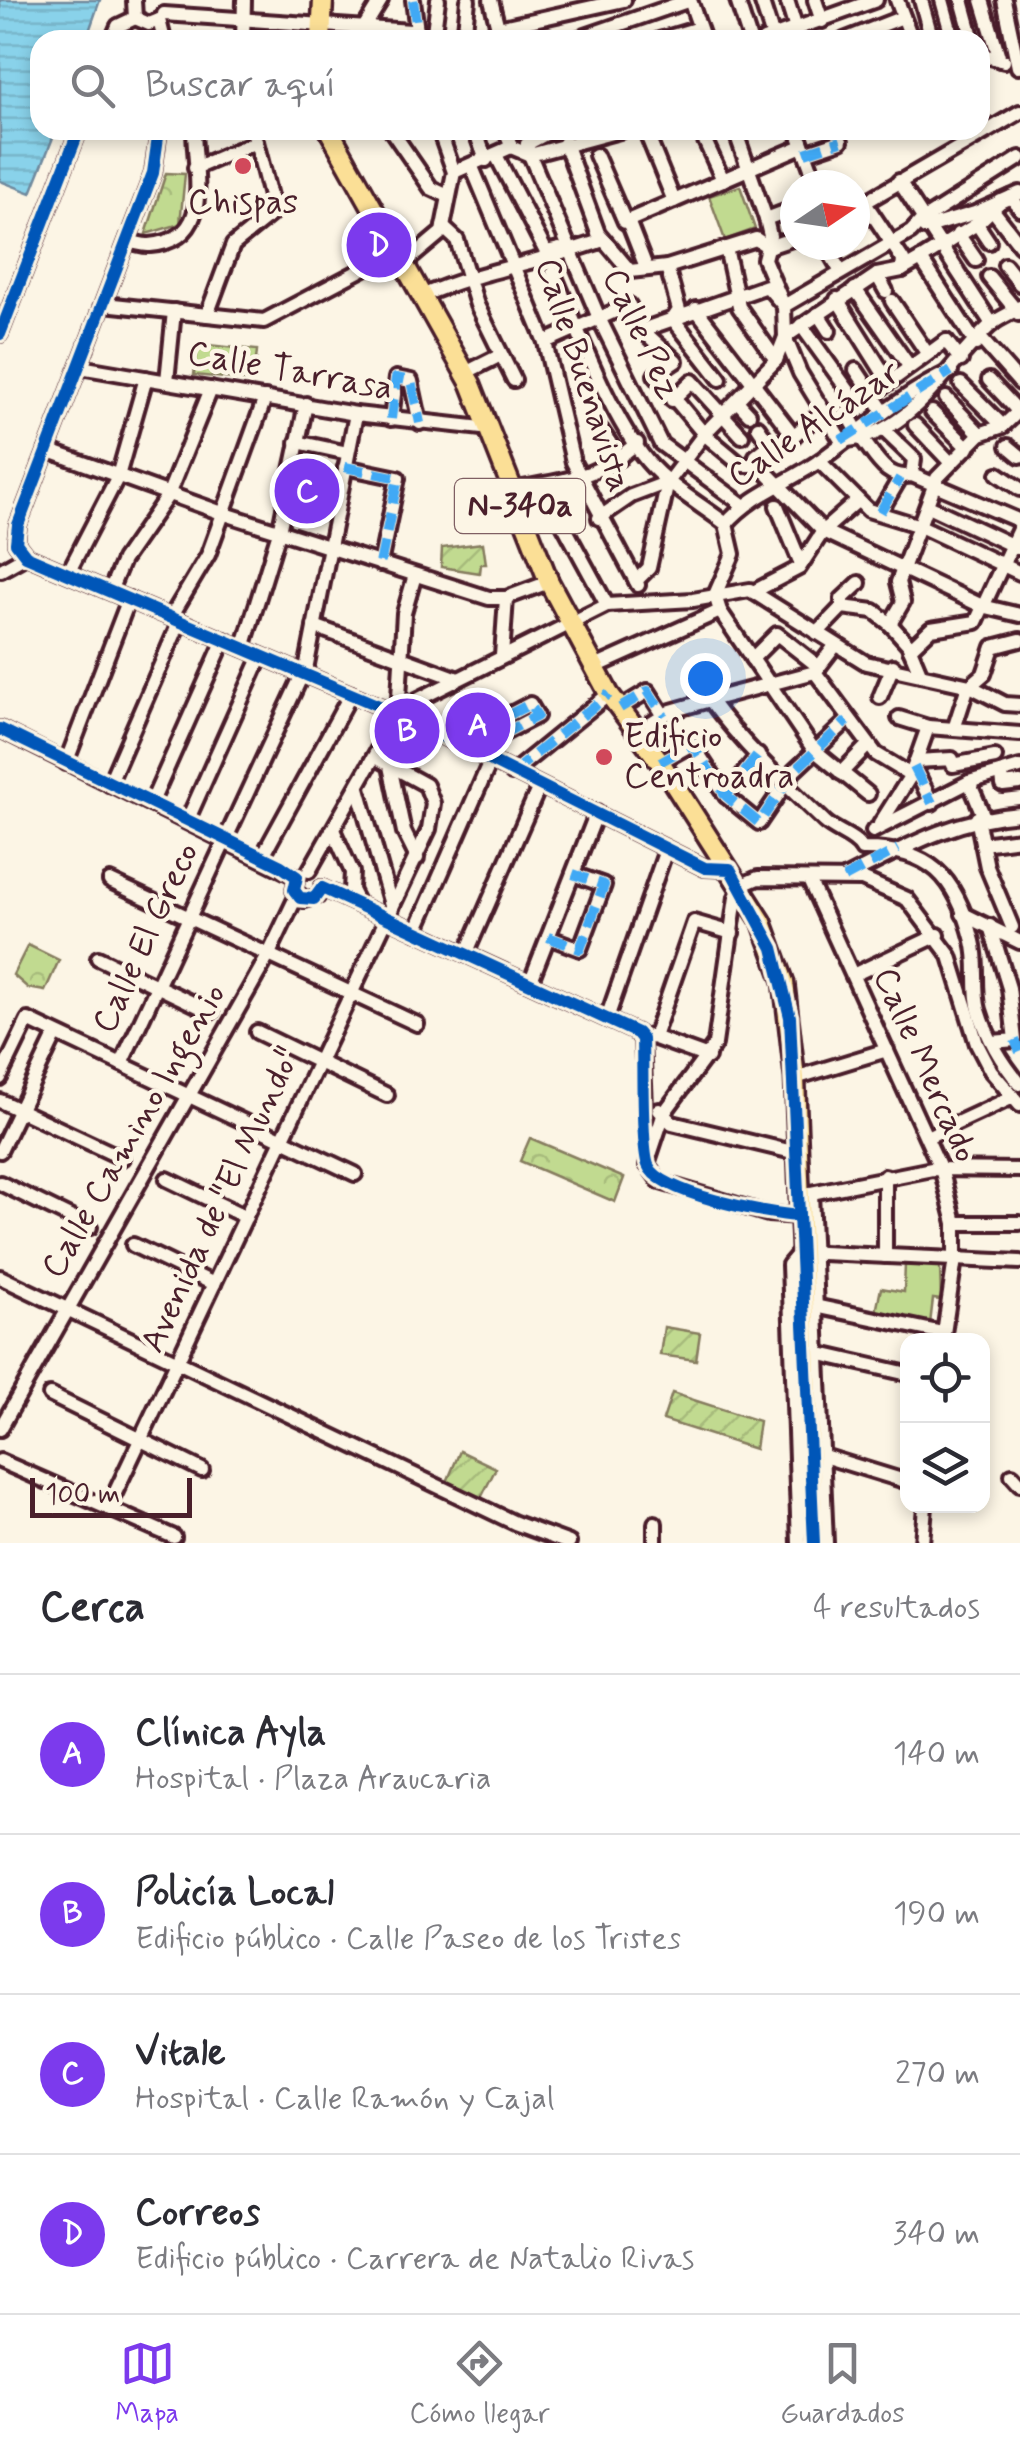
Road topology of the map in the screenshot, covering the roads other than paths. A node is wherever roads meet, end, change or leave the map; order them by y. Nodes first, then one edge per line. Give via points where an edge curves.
1 (134, 0) edge
2 (244, 0) edge
3 (323, 0) edge
4 (381, 0) edge
5 (414, 0) edge
6 (438, 0) edge
7 (468, 0) edge
8 (491, 0) edge
9 (624, 0) edge
10 (690, 0) edge
11 (737, 0) edge
12 (761, 0) edge
13 (787, 0) edge
14 (815, 0) edge
15 (876, 0) edge
16 (896, 0) edge
17 (921, 0) edge
18 (942, 0) edge
19 (962, 0) edge
20 (982, 0) edge
21 (1004, 0) edge
22 (164, 6) edge
23 (903, 17) junction
24 (135, 18) junction
25 (243, 19) junction
26 (819, 22) junction
27 (365, 26) junction
28 (116, 30) edge
29 (243, 30) edge
30 (315, 30) edge
31 (322, 30) edge
32 (331, 30) edge
33 (376, 30) edge
34 (414, 30) edge
35 (434, 30) edge
36 (465, 30) edge
37 (499, 30) edge
38 (515, 30) edge
39 (603, 30) edge
40 (701, 30) edge
41 (747, 30) edge
42 (767, 30) edge
43 (796, 30) joint
44 (820, 30) edge
45 (870, 30) edge
46 (908, 30) edge
47 (929, 30) edge
48 (950, 30) edge
49 (971, 30) edge
50 (990, 57) edge
51 (1000, 60) junction
52 (1019, 68) edge
53 (1020, 112) edge
54 (990, 129) edge
55 (75, 140) edge
56 (158, 140) edge
57 (194, 140) edge
58 (246, 140) edge
59 (255, 140) edge
60 (335, 140) edge
61 (398, 140) edge
62 (443, 140) edge
63 (481, 140) edge
64 (510, 140) edge
65 (529, 140) edge
66 (579, 140) edge
67 (649, 140) edge
68 (705, 140) edge
69 (739, 140) edge
70 (800, 140) edge
71 (971, 140) edge
72 (842, 141) dead end
73 (566, 143) junction
74 (512, 147) junction
75 (804, 150) junction
76 (530, 155) junction
77 (596, 155) dead end
78 (491, 157) junction
79 (1020, 158) edge
80 (472, 167) junction
81 (194, 168) junction
82 (751, 169) junction
83 (811, 170) edge
84 (454, 172) junction
85 (723, 180) junction
86 (899, 181) junction
87 (448, 196) junction
88 (870, 199) edge
89 (674, 201) junction
90 (1009, 202) edge
91 (780, 214) edge
92 (870, 217) edge
93 (766, 219) junction
94 (627, 222) junction
95 (977, 224) junction
96 (925, 225) junction
97 (443, 227) junction
98 (958, 234) junction
99 (604, 240) junction
100 (989, 242) dead end
101 (127, 243) junction
102 (780, 243) edge
103 (892, 243) junction
104 (1020, 246) edge
105 (768, 247) junction
106 (938, 247) junction
107 (726, 248) junction
108 (568, 250) junction
109 (400, 257) junction
110 (920, 259) junction
111 (834, 260) edge
112 (976, 260) dead end
113 (1005, 264) dead end
114 (516, 265) junction
115 (668, 266) junction
116 (646, 267) junction
117 (902, 270) junction
118 (554, 272) dead end
119 (841, 272) junction
120 (470, 274) junction
121 (877, 275) junction
122 (989, 277) dead end
123 (1020, 284) edge
124 (855, 289) junction
125 (422, 296) junction
126 (737, 297) junction
127 (837, 299) junction
128 (104, 304) junction
129 (784, 306) junction
130 (696, 310) junction
131 (174, 311) junction
132 (1018, 311) edge
133 (818, 314) junction
134 (206, 315) junction
135 (675, 315) junction
136 (599, 318) junction
137 (801, 324) junction
138 (992, 324) junction
139 (577, 328) junction
140 (645, 328) junction
141 (829, 331) dead end
142 (0, 334) edge
143 (785, 338) junction
144 (545, 342) junction
145 (979, 342) junction
146 (928, 353) junction
147 (501, 355) junction
148 (776, 360) junction
149 (738, 366) junction
150 (909, 366) junction
151 (956, 366) junction
152 (80, 367) junction
153 (856, 370) dead end
154 (465, 374) junction
155 (146, 378) junction
156 (720, 379) junction
157 (514, 380) dead end
158 (989, 380) dead end
159 (168, 381) junction
160 (753, 382) junction
161 (889, 382) junction
162 (1020, 383) edge
163 (961, 384) dead end
164 (211, 389) junction
165 (705, 394) junction
166 (872, 394) junction
167 (264, 398) junction
168 (946, 398) dead end
169 (672, 400) junction
170 (737, 401) junction
171 (306, 404) junction
172 (1019, 410) edge
173 (884, 412) junction
174 (932, 412) dead end
175 (356, 414) junction
176 (725, 414) junction
177 (750, 414) dead end
178 (827, 417) junction
179 (390, 419) junction
180 (420, 423) junction
181 (915, 425) dead end
182 (1003, 426) junction
183 (758, 427) dead end
184 (490, 429) junction
185 (601, 430) dead end
186 (885, 431) junction
187 (704, 434) junction
188 (859, 434) junction
189 (980, 434) junction
190 (742, 436) dead end
191 (794, 436) junction
192 (842, 440) junction
193 (298, 442) junction
194 (637, 443) junction
195 (770, 445) junction
196 (1008, 446) dead end
197 (968, 448) junction
198 (47, 450) junction
199 (1020, 456) edge
200 (620, 458) junction
201 (347, 460) junction
202 (686, 460) junction
203 (819, 461) junction
204 (950, 462) junction
205 (759, 465) junction
206 (998, 474) dead end
207 (118, 476) junction
208 (906, 476) junction
209 (582, 482) junction
210 (668, 482) junction
211 (774, 484) junction
212 (934, 487) junction
213 (1020, 489) edge
214 (514, 490) junction
215 (168, 495) junction
216 (286, 496) junction
217 (857, 502) junction
218 (743, 505) junction
219 (338, 506) junction
220 (776, 506) dead end
221 (928, 506) junction
222 (880, 512) junction
223 (222, 513) junction
224 (600, 518) junction
225 (18, 524) junction
226 (726, 524) junction
227 (1020, 524) edge
228 (920, 526) junction
229 (823, 531) junction
230 (279, 532) junction
231 (0, 535) edge
232 (329, 548) junction
233 (1016, 548) edge
234 (26, 556) junction
235 (380, 564) junction
236 (801, 564) junction
237 (1001, 564) junction
238 (904, 569) junction
239 (0, 570) edge
240 (68, 573) junction
241 (1020, 573) edge
242 (415, 575) junction
243 (636, 580) junction
244 (549, 582) junction
245 (859, 583) dead end
246 (110, 591) junction
247 (753, 592) junction
248 (715, 595) junction
249 (506, 598) junction
250 (129, 599) junction
251 (644, 600) junction
252 (607, 604) junction
253 (982, 606) junction
254 (842, 607) junction
255 (720, 610) junction
256 (1018, 614) edge
257 (176, 619) junction
258 (571, 624) junction
259 (890, 624) junction
260 (314, 626) junction
261 (818, 634) junction
262 (224, 640) junction
263 (1020, 640) edge
264 (836, 646) junction
265 (243, 648) junction
266 (910, 650) junction
267 (260, 656) junction
268 (502, 656) junction
269 (401, 658) junction
270 (752, 659) junction
271 (894, 666) junction
272 (594, 667) junction
273 (817, 670) junction
274 (300, 673) junction
275 (921, 674) junction
276 (458, 679) junction
277 (769, 684) junction
278 (969, 686) junction
279 (351, 694) junction
280 (880, 696) dead end
281 (710, 700) junction
282 (615, 701) junction
283 (1020, 704) edge
284 (398, 714) junction
285 (664, 716) junction
286 (898, 718) dead end
287 (847, 721) junction
288 (955, 726) junction
289 (928, 727) junction
290 (0, 730) edge
291 (638, 732) junction
292 (1020, 734) edge
293 (454, 743) junction
294 (868, 745) junction
295 (814, 750) junction
296 (470, 751) junction
297 (758, 755) junction
298 (995, 756) dead end
299 (375, 758) junction
300 (490, 762) junction
301 (660, 762) junction
302 (66, 763) junction
303 (390, 766) junction
304 (1020, 767) edge
305 (914, 768) junction
306 (512, 773) junction
307 (841, 773) junction
308 (1002, 774) junction
309 (786, 781) junction
310 (969, 782) junction
311 (1020, 783) edge
312 (109, 784) junction
313 (539, 787) junction
314 (358, 788) junction
315 (868, 794) dead end
316 (726, 796) junction
317 (932, 803) junction
318 (151, 804) junction
319 (598, 812) junction
320 (1020, 814) edge
321 (981, 817) junction
322 (187, 821) junction
323 (873, 830) junction
324 (334, 832) junction
325 (224, 839) junction
326 (1020, 839) edge
327 (858, 841) junction
328 (982, 844) junction
329 (898, 848) junction
330 (666, 850) junction
331 (262, 857) junction
332 (416, 858) junction
333 (730, 869) junction
334 (573, 874) junction
335 (313, 875) junction
336 (844, 878) junction
337 (809, 880) junction
338 (110, 881) dead end
339 (742, 885) junction
340 (301, 897) junction
341 (358, 904) junction
342 (390, 913) junction
343 (962, 914) junction
344 (188, 918) junction
345 (990, 926) junction
346 (1012, 927) dead end
347 (416, 931) junction
348 (732, 932) junction
349 (938, 935) junction
350 (548, 936) junction
351 (1020, 942) edge
352 (466, 954) junction
353 (268, 956) junction
354 (98, 958) dead end
355 (853, 975) junction
356 (530, 983) junction
357 (157, 986) junction
358 (351, 995) junction
359 (1015, 1004) edge
360 (212, 1012) dead end
361 (608, 1018) junction
362 (416, 1024) dead end
363 (257, 1032) dead end
364 (56, 1034) junction
365 (648, 1037) junction
366 (993, 1042) junction
367 (1017, 1046) edge
368 (887, 1050) junction
369 (708, 1057) junction
370 (121, 1064) junction
371 (319, 1064) junction
372 (0, 1078) edge
373 (795, 1078) junction
374 (387, 1094) dead end
375 (188, 1096) junction
376 (1018, 1096) edge
377 (645, 1100) junction
378 (0, 1101) edge
379 (20, 1110) junction
380 (664, 1113) junction
381 (928, 1136) junction
382 (283, 1140) junction
383 (0, 1151) edge
384 (797, 1152) junction
385 (122, 1158) dead end
386 (648, 1164) junction
387 (1020, 1170) edge
388 (942, 1172) junction
389 (356, 1174) dead end
390 (885, 1176) junction
391 (167, 1179) dead end
392 (0, 1183) edge
393 (805, 1194) junction
394 (799, 1216) junction
395 (246, 1217) junction
396 (955, 1223) junction
397 (1020, 1223) edge
398 (90, 1226) dead end
399 (133, 1245) dead end
400 (807, 1252) junction
401 (885, 1256) junction
402 (955, 1259) junction
403 (1020, 1262) edge
404 (0, 1277) edge
405 (214, 1284) junction
406 (802, 1303) junction
407 (68, 1309) junction
408 (926, 1333) edge
409 (944, 1333) edge
410 (805, 1350) junction
411 (178, 1362) junction
412 (900, 1372) edge
413 (50, 1395) dead end
414 (0, 1429) edge
415 (141, 1440) junction
416 (816, 1454) junction
417 (0, 1461) edge
418 (202, 1470) dead end
419 (900, 1480) edge
420 (108, 1508) junction
421 (924, 1513) edge
422 (654, 1524) dead end
423 (174, 1537) dead end
424 (568, 1543) edge
425 (655, 1543) edge
426 (799, 1543) edge
427 (814, 1543) edge
428 (826, 1543) edge
429 (922, 1543) edge

1 - 24 street
2 - 25 street
3 - 31 highway
4 - 27 street
5 - 34 street
6 - 35 street
7 - 36 street
8 - 37 street
9 - 38 street
10 - 39 street
10 - 40 street
11 - 41 street
12 - 42 street
13 - 43 street
14 - 26 street
15 - 26 street
16 - 23 street
17 - 47 street
18 - 48 street
19 - 49 street
20 - 51 street
21 - 52 street
22 - 24 street via 149,24
22 - 25 street
23 - 45 street
23 - 46 street
24 - 28 street
25 - 29 street
25 - 30 street
26 - 43 street
26 - 44 street
27 - 32 street
27 - 33 street
50 - 51 street
51 - 52 street
53 - 54 street
55 - 142 street
56 - 101 street
57 - 81 street
58 - 81 street
59 - 134 street via 270,216 233,246
60 - 109 highway, N-340a
61 - 87 street via 431,188
62 - 84 street
63 - 78 street
64 - 74 street
65 - 76 street
66 - 73 street
67 - 89 street
68 - 85 street
69 - 82 street
70 - 75 street
71 - 86 street
72 - 75 street
73 - 76 street
73 - 99 street
74 - 76 street
74 - 78 street
75 - 82 street
75 - 83 street
76 - 108 street, Calle Pez
77 - 94 street
78 - 80 street
78 - 108 street via 546,252
79 - 96 street
80 - 84 street
80 - 114 street, Calle Buenavista
81 - 101 street via 195,222 186,235 146,246
82 - 85 street
82 - 93 street
84 - 87 street
85 - 89 street
86 - 88 street
86 - 96 street
87 - 97 street
89 - 94 street
90 - 95 street
90 - 96 street
90 - 104 street
91 - 93 street
92 - 103 street
93 - 105 street
94 - 116 street
95 - 98 street
95 - 100 street
96 - 103 street
96 - 106 street
97 - 109 street
97 - 120 street via 457,240
98 - 106 street
98 - 112 street
99 - 108 street
99 - 116 street via 630,271
101 - 128 street
102 - 105 street
103 - 117 street via 904,260
103 - 119 street
105 - 107 street via 756,239
105 - 129 street via 764,260
106 - 110 street
106 - 138 street
107 - 115 street
107 - 126 street
108 - 114 street
108 - 136 street, Calle Pez
109 - 125 highway, N-340a
109 - 134 street via 264,321
110 - 117 street
110 - 145 street
111 - 119 street
113 - 123 street
114 - 120 street
114 - 144 street, Calle Buenavista
115 - 116 street
115 - 135 street
117 - 121 street
118 - 139 street
119 - 129 street
120 - 125 street
120 - 147 street
121 - 124 street
121 - 146 street
122 - 132 street
124 - 127 street
124 - 150 street
125 - 154 highway, N-340a
126 - 129 street via 767,286
126 - 130 street
126 - 148 street
127 - 133 street
127 - 161 street
128 - 131 street
128 - 152 street
129 - 143 street
130 - 135 street
130 - 149 street
131 - 134 street
131 - 159 street
132 - 138 street
133 - 137 street
133 - 141 street
135 - 140 street
135 - 156 street
136 - 139 street
136 - 140 street via 629,305
136 - 202 street, Calle Pez via 661,444
137 - 143 street
137 - 166 street via 851,398
138 - 145 street
139 - 144 street
139 - 194 street
140 - 169 street via 676,362 654,375
143 - 148 street
143 - 178 street
144 - 209 street, Calle Buenavista
145 - 151 street
145 - 162 street
146 - 150 street
146 - 151 street via 946,341
147 - 154 street
147 - 157 street
148 - 160 street
149 - 156 street
149 - 160 street
150 - 161 street
151 - 173 street, Calle Alcázar
151 - 186 street
152 - 155 street, Calle Tarrasa
152 - 198 street
153 - 166 street
154 - 184 highway, N-340a
155 - 159 street, Calle Tarrasa
155 - 207 street
156 - 165 street
158 - 172 street
159 - 164 street, Calle Tarrasa
160 - 170 street
160 - 191 street
161 - 166 street
163 - 182 street
164 - 167 street, Calle Tarrasa
164 - 215 street
165 - 169 street via 692,381
165 - 176 street
166 - 173 street
167 - 171 street, Calle Tarrasa
167 - 223 street
168 - 189 street
169 - 187 street
170 - 176 street
170 - 177 street
171 - 175 street, Calle Tarrasa
171 - 193 street
172 - 182 street
173 - 188 street, Calle Alcázar
174 - 197 street
175 - 179 street, Calle Tarrasa
175 - 201 street, Calle El Greco
176 - 187 street
176 - 190 street
178 - 188 street via 847,413
178 - 191 street
178 - 192 street
179 - 180 street, Calle Tarrasa
179 - 180 street via 396,378 411,381
180 - 184 street, Calle Tarrasa
181 - 204 street
182 - 189 street
183 - 195 street
184 - 214 highway, N-340a
185 - 200 street
186 - 188 street
186 - 208 street via 914,459
187 - 202 street
187 - 205 street via 741,465
188 - 192 street
188 - 208 street via 890,474
189 - 197 street
191 - 195 street
192 - 203 street, Calle Alcázar
193 - 201 street
193 - 216 street
194 - 200 street
194 - 210 street
195 - 205 street via 756,456
196 - 199 street
197 - 204 street
198 - 207 street
198 - 225 street
200 - 209 street
201 - 219 street, Calle El Greco
201 - 235 street via 398,478
202 - 210 street
202 - 218 street, Calle Pez
203 - 211 street, Calle Alcázar
203 - 217 street
204 - 212 street
205 - 211 street
206 - 213 street
207 - 215 street
207 - 240 street
208 - 212 street
208 - 222 street
209 - 214 street
209 - 224 street, Calle Buenavista
209 - 252 street via 551,502
210 - 224 street
210 - 226 street
210 - 243 street via 648,568
211 - 218 street, Calle Alcázar
211 - 229 street
212 - 221 street
212 - 227 street
214 - 244 highway, N-340a
215 - 223 street
215 - 246 street
216 - 219 street
216 - 230 street
217 - 222 street
217 - 229 street
218 - 226 street, Calle Alcázar
219 - 232 street, Calle El Greco
220 - 236 street
221 - 228 street
221 - 233 street
222 - 228 street
223 - 230 street
223 - 257 street
224 - 243 street, Calle Buenavista
225 - 231 street
225 - 234 street via 16,544
226 - 248 street, Calle Alcázar via 733,554
227 - 233 street
228 - 237 street
228 - 238 street
229 - 236 street
229 - 238 street
230 - 232 street
230 - 265 street
232 - 235 street
232 - 260 street, Calle El Greco
233 - 237 street
234 - 239 street
234 - 240 street
235 - 242 street
236 - 247 street
237 - 241 street
237 - 253 street
238 - 253 street
238 - 259 street via 898,582 904,602
240 - 246 street
242 - 249 street
242 - 269 street
243 - 251 street, Calle Buenavista
244 - 249 street
244 - 258 highway, N-340a
245 - 254 street
246 - 250 street
247 - 248 street
247 - 261 street
248 - 251 street
248 - 255 street
249 - 268 street
250 - 257 street
250 - 302 street
251 - 252 street
252 - 258 street
253 - 256 street
253 - 266 street via 976,622 931,629
254 - 259 street via 874,611
254 - 261 street
255 - 270 street
255 - 272 street
257 - 262 street
257 - 312 street
258 - 268 street
258 - 272 highway, N-340a
259 - 266 street
260 - 269 street
260 - 274 street, Calle El Greco
261 - 264 street
262 - 265 street
262 - 318 street
263 - 278 street via 993,647 984,674
264 - 271 street via 866,662
264 - 273 street
265 - 267 street
266 - 275 street
267 - 274 street
267 - 322 street
268 - 276 street
269 - 276 street
269 - 284 street
270 - 273 street via 777,634
270 - 277 street
271 - 275 street
271 - 280 street
272 - 282 highway, N-340a
273 - 277 street
273 - 287 street
274 - 279 street
274 - 325 street, Calle El Greco
275 - 278 street
276 - 284 street
277 - 281 street
277 - 295 street
278 - 283 street
278 - 288 street
279 - 284 street
279 - 331 street
281 - 285 street
281 - 297 street
282 - 285 street via 648,691
282 - 291 highway, N-340a
282 - 306 street
284 - 293 street
284 - 299 street
285 - 291 street
286 - 289 street
287 - 294 street
287 - 295 street
288 - 289 street
288 - 292 street
289 - 305 street
290 - 302 street
291 - 301 highway, N-340a
293 - 296 street
293 - 296 street via 530,704 536,716
294 - 305 street
294 - 307 street
295 - 307 street
295 - 309 street
296 - 300 street
297 - 309 street
297 - 316 street
298 - 305 street
299 - 303 street, Avenida de "El Mundo"
299 - 314 street
300 - 306 street
300 - 347 street
301 - 316 street via 692,744
301 - 333 highway, N-340a
302 - 312 street
303 - 332 street
303 - 332 street, Avenida de "El Mundo" via 426,785 433,803
304 - 308 street
305 - 317 street
305 - 323 street
306 - 313 street
307 - 315 street
308 - 310 street
308 - 311 street via 1003,785
309 - 316 street via 760,823
309 - 327 street via 828,824
310 - 317 street
310 - 321 street
312 - 318 street
313 - 319 street
313 - 352 street
314 - 324 street
314 - 342 street
317 - 323 street
318 - 322 street
319 - 330 street
319 - 334 street
320 - 321 street
321 - 328 street
321 - 329 street
322 - 325 street
323 - 327 street
324 - 335 street
324 - 341 street
325 - 331 street
325 - 344 street, Calle El Greco
326 - 328 street
327 - 329 street via 862,849
328 - 346 street
329 - 336 street
329 - 343 street via 944,873
330 - 333 street via 708,869
330 - 361 street
331 - 335 street
332 - 342 street, Avenida de "El Mundo"
333 - 339 highway, N-340a
334 - 350 street
334 - 350 street via 604,885 580,948
335 - 340 street
335 - 340 street, Calle Camino Ingenio via 318,896
335 - 341 street
336 - 337 street
336 - 349 street via 894,890
337 - 339 street via 758,878
337 - 355 street, Calle Mercado
338 - 344 street
339 - 348 street
339 - 373 highway, N-340a via 784,982
340 - 353 street, Calle Camino Ingenio
341 - 342 street
342 - 347 street
342 - 358 street, Avenida de "El Mundo"
343 - 345 street
343 - 366 street via 974,944 979,1010
344 - 353 street
344 - 357 street, Calle El Greco
345 - 351 street
345 - 359 street
347 - 352 street
348 - 365 street via 694,922
348 - 369 street
349 - 355 street
349 - 376 street via 977,1044
350 - 356 street
352 - 356 street
353 - 358 street
353 - 375 street, Calle Camino Ingenio
354 - 357 street
355 - 368 street, Calle Mercado
356 - 361 street
357 - 360 street
357 - 370 street, Calle El Greco
358 - 362 street
358 - 371 street, Avenida de "El Mundo"
359 - 367 street
361 - 365 street
363 - 371 street
364 - 370 street
364 - 372 street via 28,1020
364 - 379 street
365 - 369 street
365 - 377 street
366 - 367 street
366 - 376 street
368 - 373 street
368 - 381 street, Calle Mercado
369 - 380 street
370 - 375 street
371 - 374 street
371 - 382 street, Avenida de "El Mundo"
373 - 384 highway, N-340a
375 - 382 street
375 - 407 street, Calle Camino Ingenio
376 - 381 street
377 - 380 street
377 - 386 street
378 - 379 street
379 - 383 street
379 - 385 street
380 - 384 street via 672,1124
380 - 386 street
381 - 388 street, Calle Mercado
382 - 389 street
382 - 395 street, Avenida de "El Mundo"
384 - 393 highway, N-340a
386 - 394 street via 660,1182 768,1214
387 - 388 street
388 - 390 street
388 - 396 street, Calle Mercado
390 - 393 street
390 - 401 street
391 - 395 street
392 - 398 street
393 - 394 highway, N-340a
393 - 400 street
394 - 400 highway, N-340a
395 - 405 street, Avenida de "El Mundo"
396 - 397 street
396 - 402 street, Calle Mercado
399 - 405 street
400 - 401 street
400 - 406 highway, N-340a
400 - 416 street
400 - 426 street via 788,1265
401 - 402 street
402 - 403 street
402 - 409 street, Calle Mercado
404 - 407 street
405 - 411 street, Avenida de "El Mundo"
406 - 408 street
406 - 410 highway, N-340a
407 - 411 street
407 - 414 street, Calle Camino Ingenio
410 - 412 street
410 - 416 highway, N-340a
411 - 415 street, Avenida de "El Mundo"
411 - 424 street via 514,1524
413 - 415 street
415 - 418 street
415 - 420 street, Avenida de "El Mundo"
416 - 419 street
416 - 427 highway, N-340a
416 - 428 street
417 - 420 street
420 - 423 street
421 - 429 street
422 - 425 street

